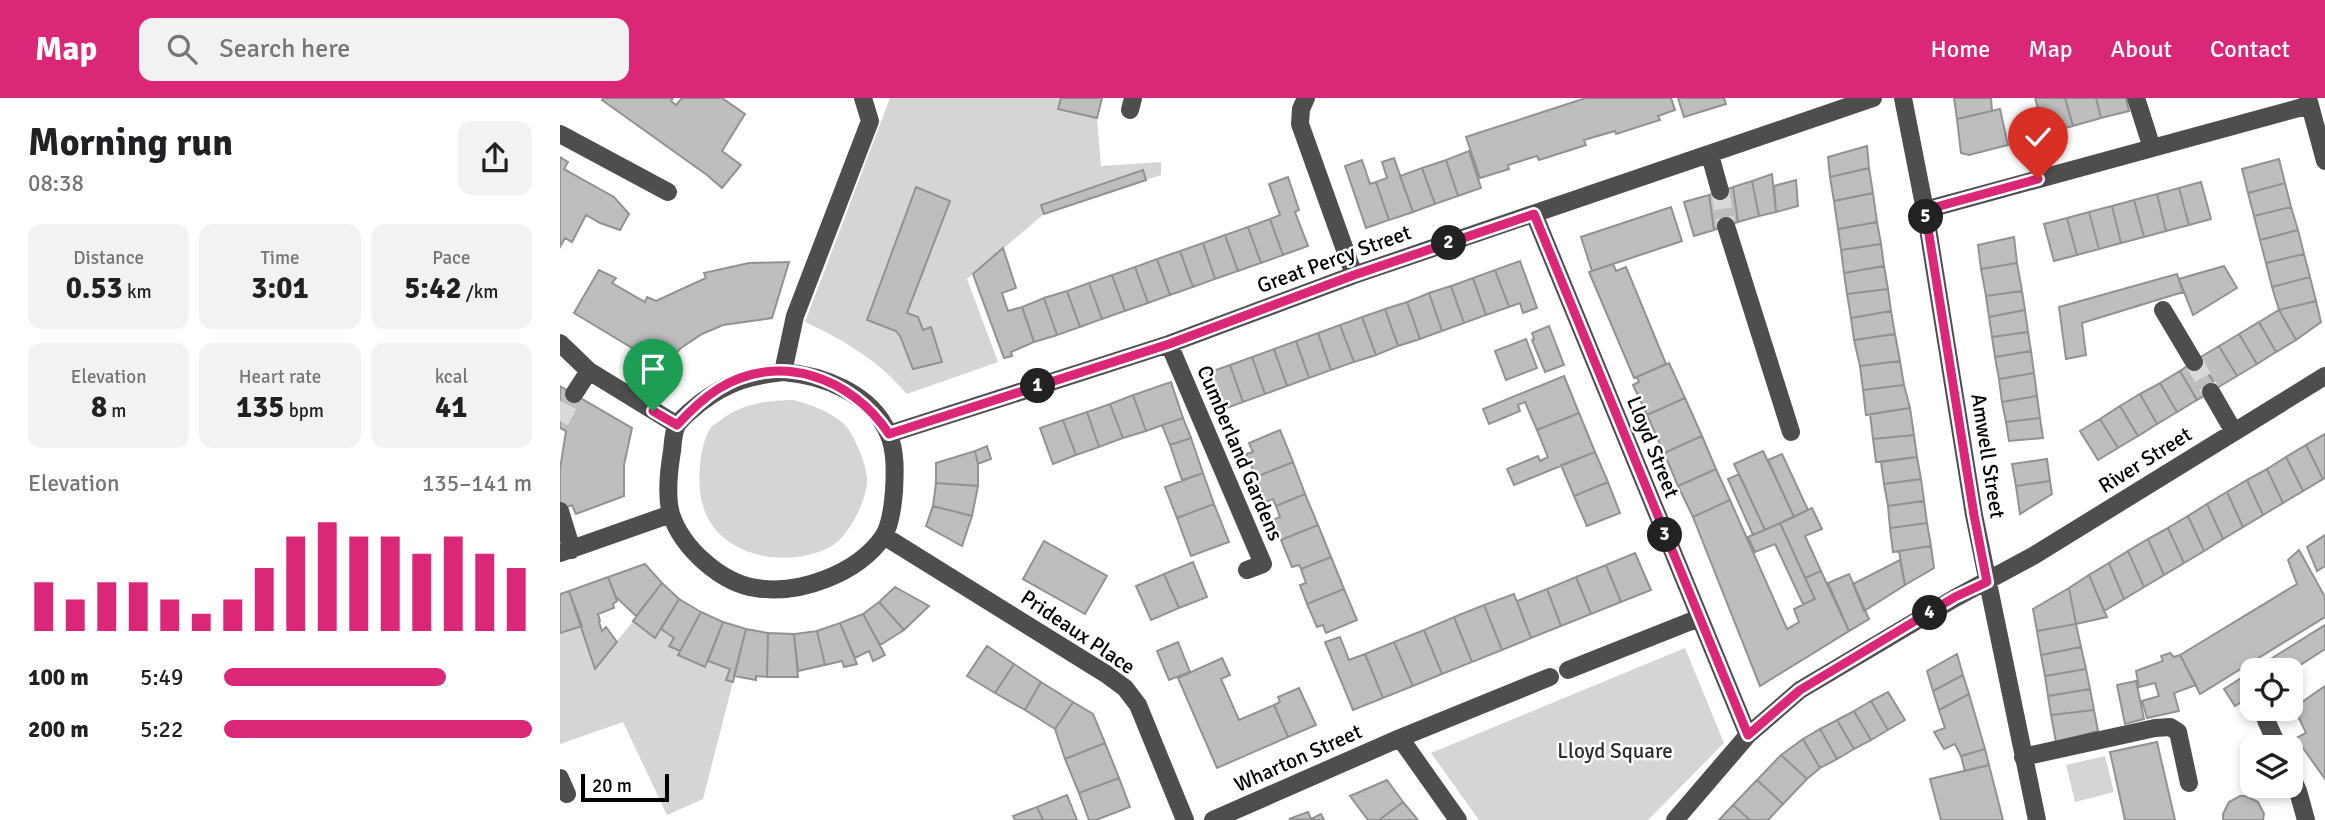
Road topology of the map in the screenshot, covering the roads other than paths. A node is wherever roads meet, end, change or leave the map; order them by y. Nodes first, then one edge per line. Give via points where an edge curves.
1 (863, 98) edge
2 (1306, 98) edge
3 (1873, 98) edge
4 (1903, 98) edge
5 (2136, 98) edge
6 (2309, 102) edge
7 (560, 134) edge
8 (2152, 148) junction
9 (1710, 155) junction
10 (2325, 162) edge
11 (1720, 191) tunnel mouth
12 (668, 192) dead end
13 (1925, 210) junction
14 (1534, 214) junction
15 (1727, 226) tunnel mouth
16 (1354, 275) junction
17 (2163, 310) dead end
18 (560, 343) edge
19 (1169, 344) junction
20 (2194, 362) tunnel mouth
21 (589, 371) junction
22 (783, 372) junction
23 (2325, 376) edge
24 (2211, 392) tunnel mouth
25 (574, 394) tunnel mouth
26 (677, 425) junction
27 (1791, 432) dead end
28 (2234, 432) junction
29 (889, 434) junction
30 (560, 511) edge
31 (671, 514) junction
32 (884, 536) junction
33 (566, 552) edge
34 (1247, 570) dead end
35 (1987, 582) junction
36 (1699, 618) junction
37 (1568, 670) dead end
38 (1550, 677) dead end
39 (1748, 735) junction
40 (1400, 738) junction
41 (2024, 757) junction
42 (2189, 783) dead end
43 (2299, 798) edge
44 (1185, 820) edge
45 (1213, 820) edge
46 (1458, 820) edge
47 (1675, 820) edge
48 (2037, 820) edge
49 (2306, 820) edge

1 - 22 street via 870,121 795,316
2 - 16 street via 1300,124
3 - 9 street, Great Percy Street
4 - 13 street, Amwell Street
5 - 8 street
6 - 8 street
6 - 10 street
7 - 12 street
8 - 13 street
9 - 11 street
9 - 14 street, Great Percy Street
13 - 35 street, Amwell Street
14 - 16 street, Great Percy Street
14 - 36 street, Lloyd Street
15 - 27 street
16 - 19 street, Great Percy Street
17 - 20 street
18 - 21 street
19 - 29 street, Great Percy Street
19 - 34 street, Cumberland Gardens via 1263,564
21 - 25 street
21 - 26 street
22 - 26 street via 750,376 719,388
22 - 29 street via 818,377 855,395
23 - 28 street, River Street
24 - 28 street
26 - 31 street via 670,464
28 - 35 street, River Street
29 - 32 street via 895,470 893,505
30 - 33 street
31 - 32 street via 695,555 720,575 754,588 788,590 841,573
31 - 33 street
32 - 44 street, Prideaux Place via 1125,688 1138,705
35 - 39 street, River Street via 1800,690
35 - 41 street, Amwell Street
36 - 37 street
36 - 39 street, Lloyd Street
38 - 40 street
39 - 47 street, River Street
40 - 45 street, Wharton Street
40 - 46 street
41 - 42 street via 2170,727 2178,732
41 - 48 street, Amwell Street
43 - 49 street

